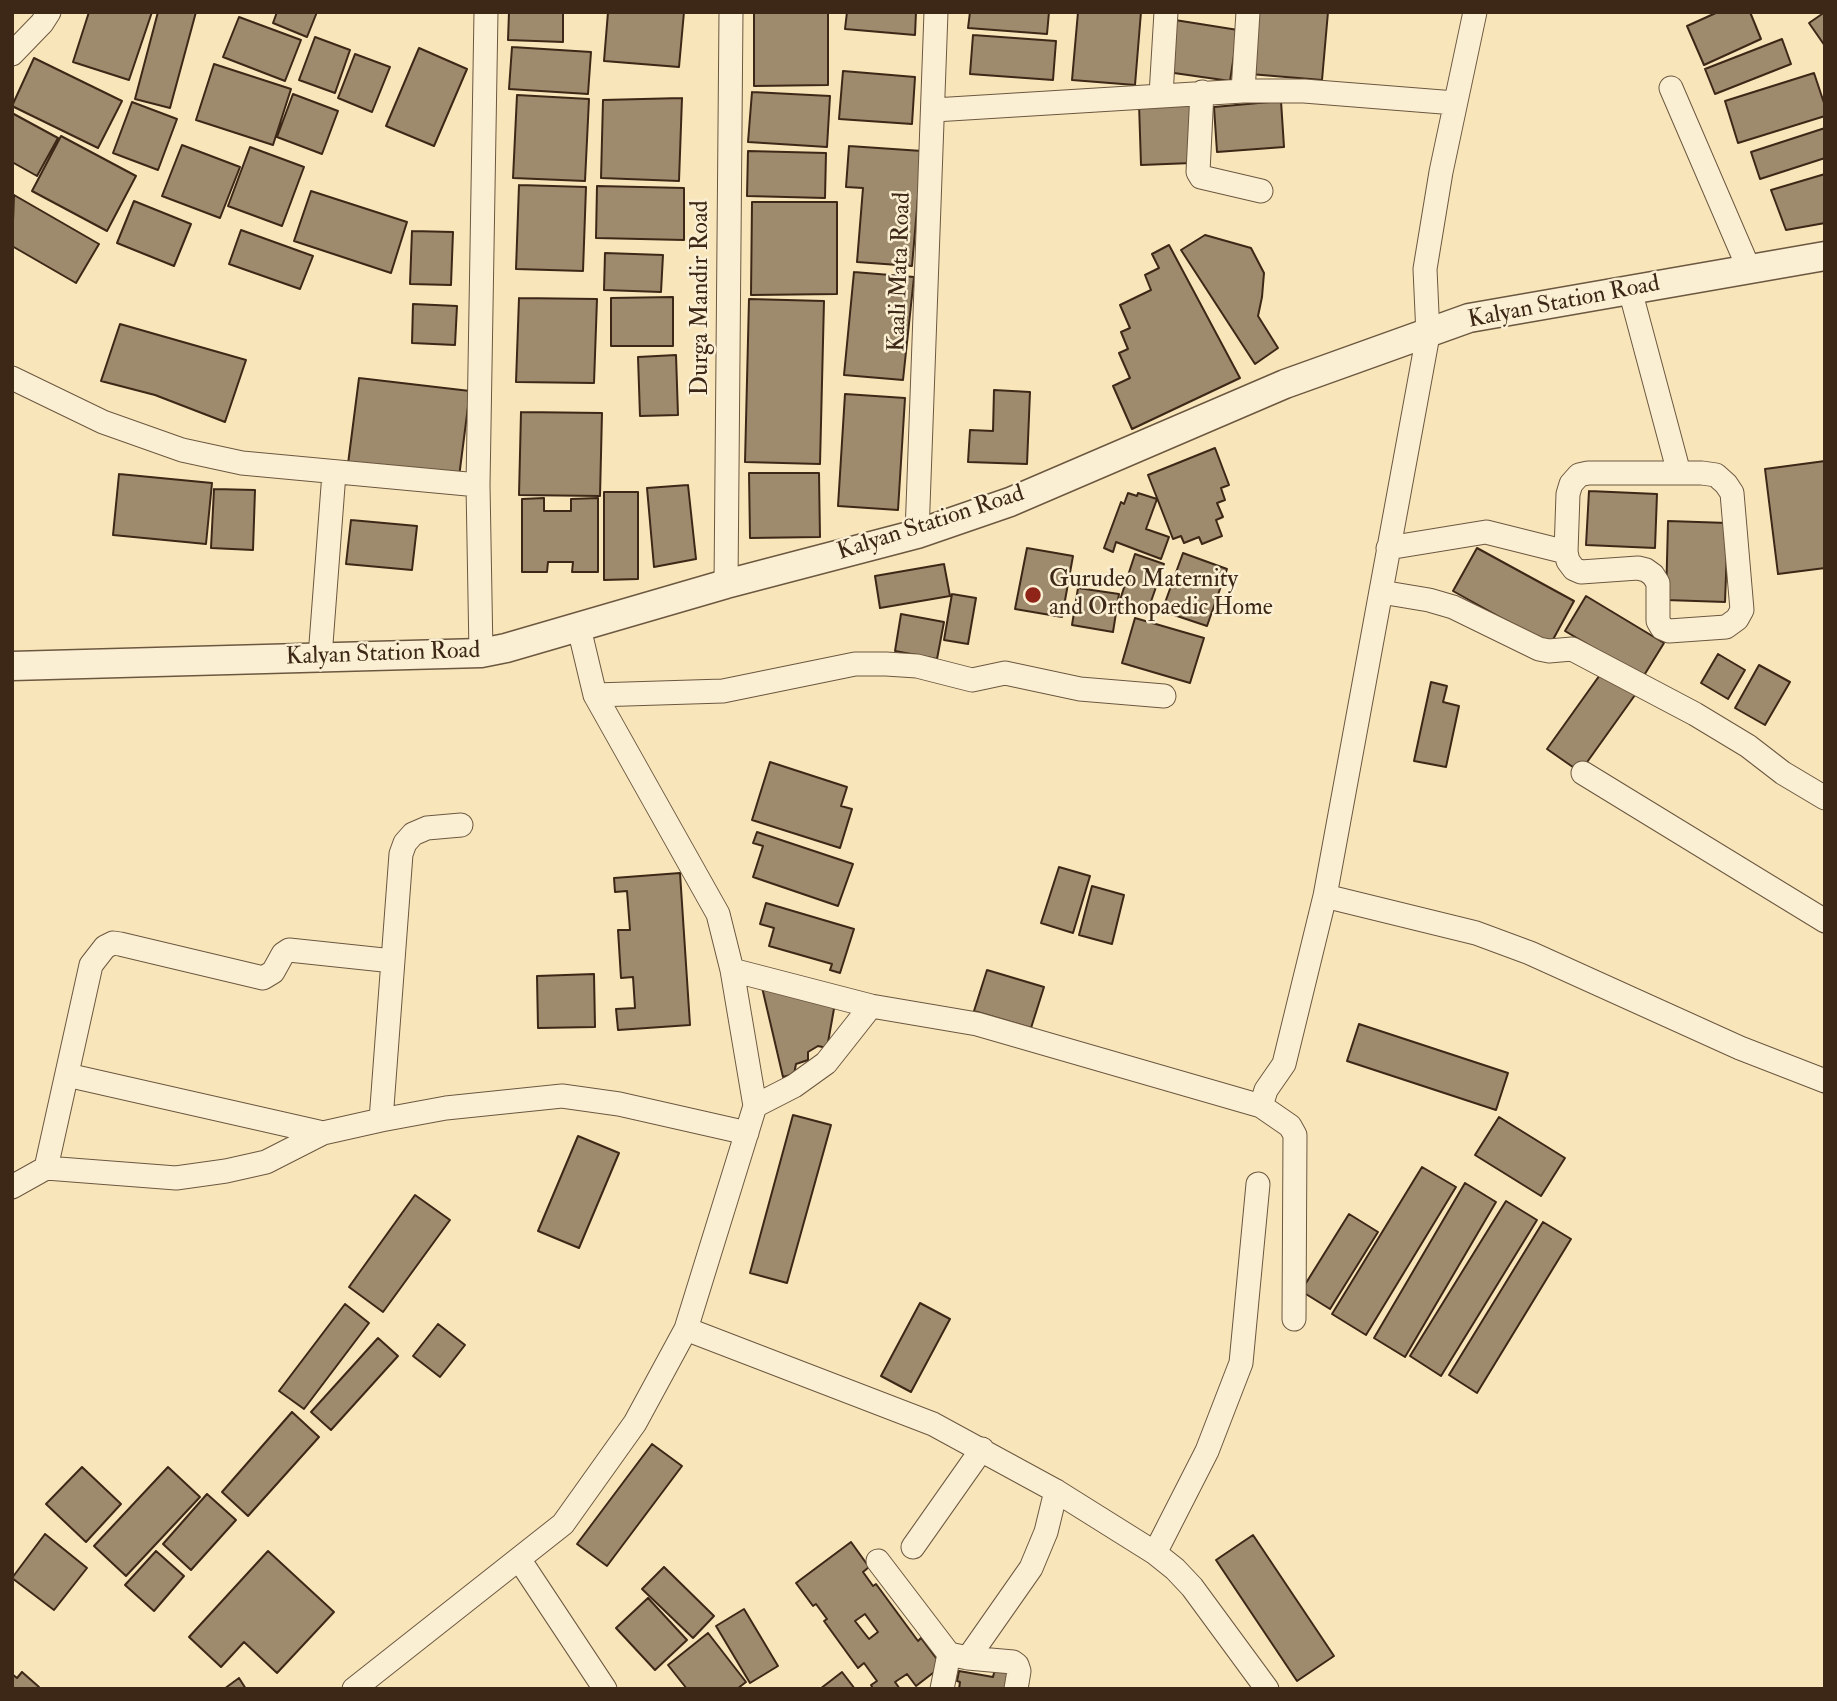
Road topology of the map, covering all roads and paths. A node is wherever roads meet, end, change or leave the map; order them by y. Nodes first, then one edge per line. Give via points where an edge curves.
1 (49, 12) edge
2 (486, 12) edge
3 (730, 12) edge
4 (936, 12) edge
5 (1166, 12) edge
6 (1248, 12) edge
7 (1475, 12) edge
8 (12, 54) edge
9 (1671, 88) dead end
10 (1243, 91) junction
11 (1202, 92) junction
12 (1161, 95) junction
13 (1455, 103) junction
14 (934, 110) junction
15 (1261, 191) dead end
16 (1825, 256) edge
17 (1749, 269) junction
18 (1630, 290) junction
19 (1427, 335) junction
20 (12, 378) edge
21 (334, 473) junction
22 (1679, 473) junction
23 (478, 485) junction
24 (917, 534) junction
25 (1388, 548) junction
26 (1566, 552) junction
27 (726, 584) junction
28 (1381, 592) junction
29 (579, 628) junction
30 (481, 653) junction
31 (320, 657) junction
32 (12, 666) edge
33 (595, 695) junction
34 (1164, 696) dead end
35 (1583, 773) dead end
36 (1825, 798) edge
37 (461, 825) dead end
38 (1325, 896) junction
39 (1825, 921) edge
40 (393, 961) junction
41 (732, 970) junction
42 (871, 1006) junction
43 (67, 1075) junction
44 (1825, 1081) edge
45 (1261, 1106) junction
46 (755, 1107) junction
47 (381, 1120) junction
48 (323, 1133) junction
49 (747, 1133) junction
50 (47, 1168) junction
51 (1258, 1184) dead end
52 (12, 1187) edge
53 (1294, 1319) dead end
54 (686, 1329) junction
55 (982, 1449) junction
56 (1056, 1491) junction
57 (913, 1547) dead end
58 (1155, 1553) junction
59 (519, 1559) junction
60 (878, 1561) dead end
61 (958, 1656) junction
62 (354, 1689) edge
63 (605, 1689) edge
64 (942, 1689) edge
65 (1016, 1689) edge
66 (1267, 1689) edge

1 - 8 street
2 - 23 street
3 - 27 street, Durga Mandir Road
4 - 14 street, Kaali Mata Road
5 - 12 street
6 - 10 street
7 - 13 street
9 - 17 street
10 - 11 street
10 - 13 street
11 - 12 street
11 - 15 street via 1198,172 1210,180
12 - 14 street
13 - 19 street via 1425,269
14 - 24 street, Kaali Mata Road
16 - 17 street, Kalyan Station Road
17 - 18 street, Kalyan Station Road
18 - 19 street, Kalyan Station Road via 1469,318
18 - 22 street
19 - 24 street, Kalyan Station Road via 1285,384 1010,502
19 - 25 street
20 - 21 street via 103,422 182,450 242,463
21 - 23 street
21 - 31 street
22 - 26 street via 1579,475 1568,494
22 - 26 street via 1716,475 1732,493 1742,610 1726,627 1662,628 1658,583 1653,575 1638,568 1581,572 1574,569
23 - 30 street
24 - 27 street, Kalyan Station Road
25 - 26 street via 1486,532
25 - 28 street
27 - 29 street, Kalyan Station Road
28 - 36 street via 1453,607 1539,649 1572,649 1695,714
28 - 38 street
29 - 30 street, Kalyan Station Road
29 - 33 street
30 - 31 street, Kalyan Station Road
31 - 32 street, Kalyan Station Road
33 - 34 street via 723,691 855,664 886,664 918,666 972,680 1005,673 1080,689
33 - 41 street via 718,914
35 - 39 street
37 - 40 street via 427,828 405,843
38 - 44 street via 1476,933 1520,949
38 - 45 street via 1284,1065
40 - 43 street via 289,950 274,972 263,978 113,943 91,965
40 - 47 street
41 - 42 street
41 - 46 street
42 - 45 street via 977,1024
42 - 46 street via 826,1063
43 - 48 street
43 - 50 street
45 - 53 street via 1290,1126 1295,1135
46 - 49 street
47 - 48 street
47 - 49 street via 446,1108 562,1097 620,1104
48 - 50 street via 266,1162 176,1178
49 - 54 street
50 - 52 street
51 - 58 street via 1241,1363 1207,1451
54 - 55 street via 905,1412
54 - 59 street via 635,1423 563,1524
55 - 56 street
55 - 57 street
56 - 58 street
56 - 61 street via 1031,1568
58 - 66 street via 1192,1587
59 - 62 street
59 - 63 street
60 - 61 street
61 - 64 street
61 - 65 street via 1013,1662 1019,1671

